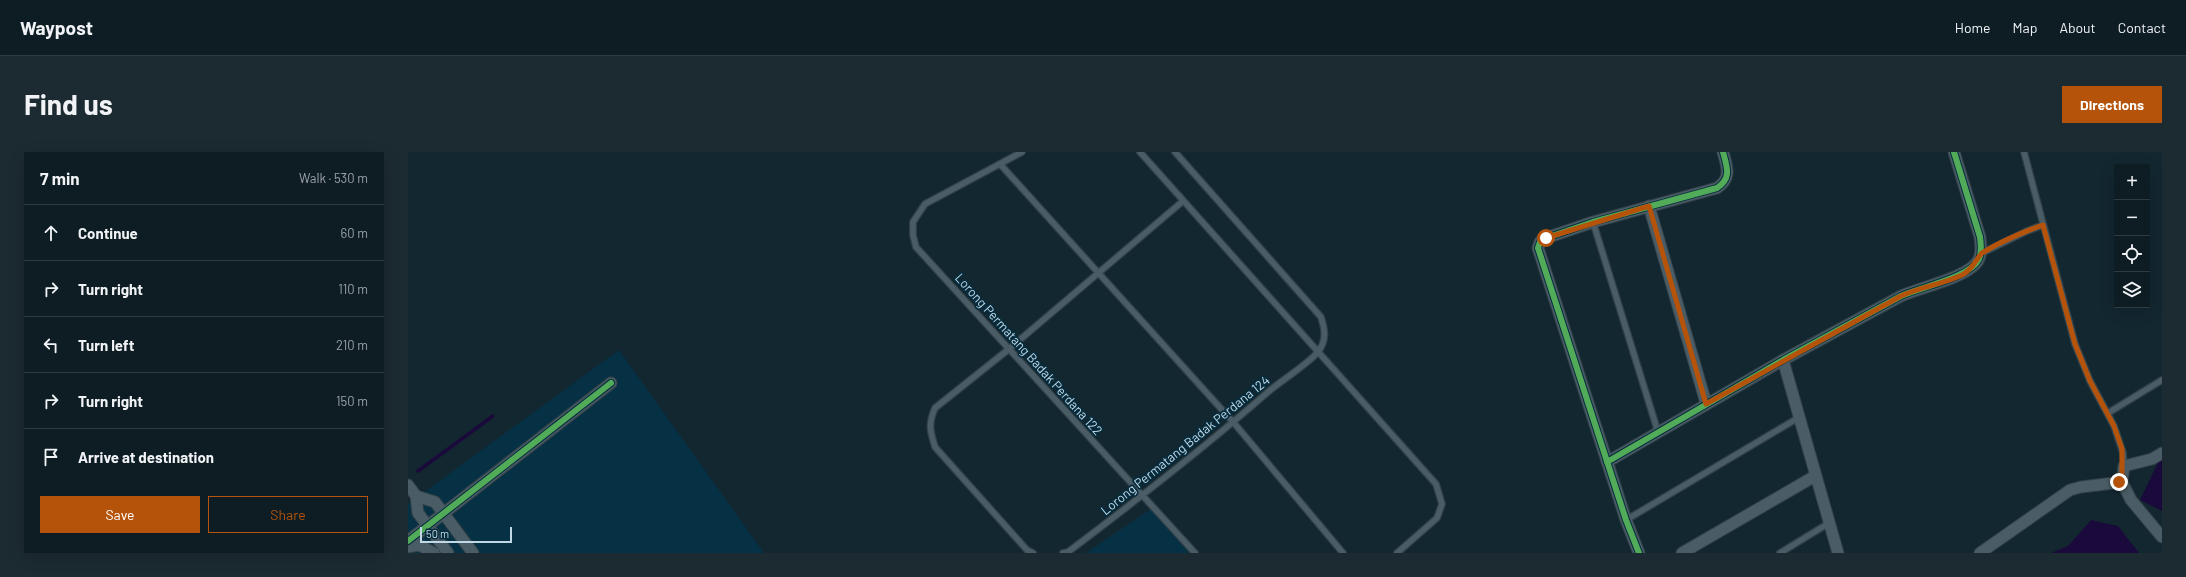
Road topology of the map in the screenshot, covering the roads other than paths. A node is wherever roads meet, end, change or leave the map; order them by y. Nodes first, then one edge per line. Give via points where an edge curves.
1 (1022, 152) edge
2 (1140, 152) edge
3 (1174, 152) edge
4 (1723, 152) edge
5 (1954, 152) edge
6 (2024, 152) edge
7 (1000, 164) junction
8 (1183, 201) junction
9 (1649, 206) junction
10 (1592, 222) junction
11 (2043, 225) junction
12 (1980, 254) junction
13 (1098, 272) junction
14 (1009, 349) junction
15 (1318, 352) junction
16 (1783, 360) junction
17 (2162, 380) edge
18 (611, 383) dead end
19 (1706, 404) junction
20 (2108, 413) junction
21 (1798, 418) junction
22 (1234, 423) junction
23 (1658, 432) junction
24 (2162, 453) edge
25 (1607, 462) junction
26 (2124, 466) junction
27 (1815, 476) junction
28 (2122, 482) junction
29 (408, 485) edge
30 (416, 496) junction
31 (1143, 496) junction
32 (444, 514) junction
33 (1626, 520) junction
34 (1829, 523) junction
35 (427, 526) junction
36 (2162, 537) edge
37 (408, 541) edge
38 (408, 547) edge
39 (434, 553) edge
40 (448, 553) edge
41 (473, 553) edge
42 (1033, 553) edge
43 (1063, 553) edge
44 (1195, 553) edge
45 (1343, 553) edge
46 (1397, 553) edge
47 (1639, 553) edge
48 (1682, 553) edge
49 (1780, 553) edge
50 (1838, 553) edge
51 (1980, 553) edge

1 - 7 lane
2 - 8 lane
3 - 15 lane via 1321,317 1326,334
4 - 9 street via 1728,169 1724,183 1717,188
5 - 12 street via 1980,237
6 - 11 lane
7 - 13 lane
7 - 14 lane, Lorong Permatang Badak Perdana 122 via 925,204 913,222 916,247
8 - 13 lane
8 - 15 lane
9 - 10 street
9 - 19 street
10 - 23 lane
10 - 25 street via 1546,238 1540,242 1538,248
11 - 12 lane
11 - 20 lane via 2075,344 2090,381
12 - 16 street via 1972,268 1962,275 1907,293
13 - 14 lane
13 - 22 lane
14 - 31 lane, Lorong Permatang Badak Perdana 122
14 - 42 lane via 935,408 929,421 935,447
15 - 22 lane, Lorong Permatang Badak Perdana 124
15 - 46 lane via 1436,484 1442,504 1437,518
16 - 19 street
16 - 21 street
17 - 20 lane
18 - 32 street
19 - 23 street
20 - 26 lane via 2122,449
21 - 27 street
21 - 33 lane
22 - 31 lane, Lorong Permatang Badak Perdana 124
22 - 45 lane
23 - 25 street
24 - 26 street via 2152,459
25 - 33 street
26 - 28 street
27 - 34 street
27 - 48 street
28 - 36 street via 2131,500
28 - 51 street via 2070,490
29 - 30 street
30 - 32 street via 435,502
30 - 35 street via 418,513
31 - 43 lane, Lorong Permatang Badak Perdana 124 via 1068,552
31 - 44 lane, Lorong Permatang Badak Perdana 122
32 - 35 street
32 - 41 street
33 - 47 street
34 - 49 lane
34 - 50 street
35 - 37 street
35 - 40 street
38 - 39 street via 419,546

